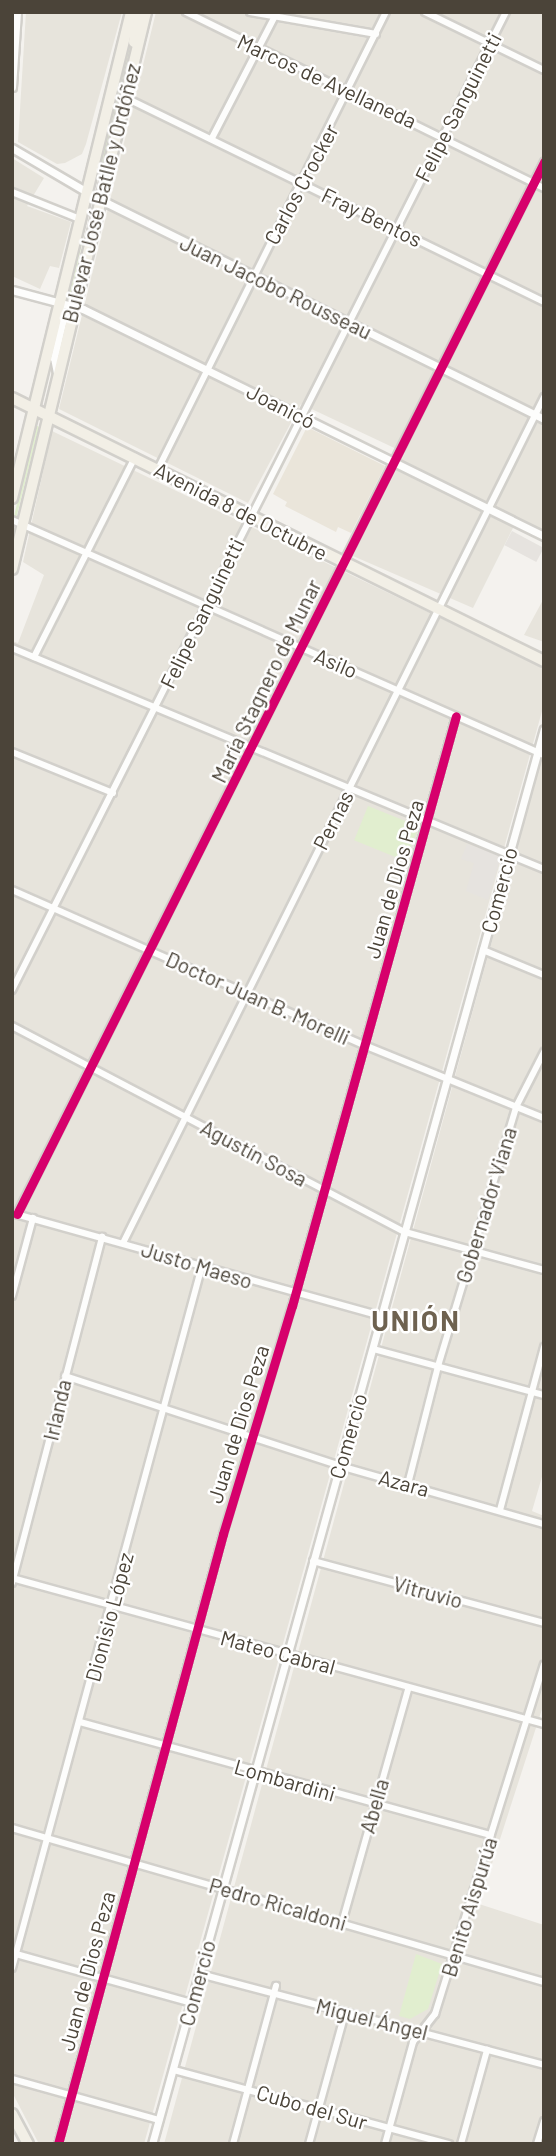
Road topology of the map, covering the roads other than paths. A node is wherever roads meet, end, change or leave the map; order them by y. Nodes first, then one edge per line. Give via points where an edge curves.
1 (17, 12) edge
2 (131, 12) edge
3 (138, 12) edge
4 (146, 12) edge
5 (186, 12) edge
6 (250, 12) edge
7 (386, 12) edge
8 (425, 12) edge
9 (506, 12) edge
10 (276, 15) edge
11 (376, 34) junction
12 (491, 44) junction
13 (258, 48) junction
14 (136, 52) junction
15 (544, 70) edge
16 (12, 87) edge
17 (350, 91) junction
18 (124, 97) junction
19 (104, 117) junction
20 (444, 136) junction
21 (212, 138) junction
22 (12, 148) edge
23 (544, 162) edge
24 (301, 181) junction
25 (533, 183) junction
26 (544, 187) edge
27 (12, 192) edge
28 (87, 192) junction
29 (99, 200) junction
30 (80, 219) junction
31 (396, 228) junction
32 (487, 274) junction
33 (253, 276) junction
34 (12, 290) edge
35 (544, 302) edge
36 (59, 306) junction
37 (73, 307) junction
38 (349, 323) junction
39 (441, 368) junction
40 (207, 369) junction
41 (57, 373) junction
42 (544, 397) edge
43 (12, 398) edge
44 (33, 408) junction
45 (536, 414) junction
46 (48, 416) junction
47 (302, 416) junction
48 (544, 419) edge
49 (135, 457) junction
50 (394, 462) junction
51 (158, 469) junction
52 (12, 498) edge
53 (487, 508) junction
54 (250, 516) junction
55 (17, 522) edge
56 (544, 536) edge
57 (86, 552) junction
58 (344, 563) junction
59 (12, 569) edge
60 (207, 605) junction
61 (440, 608) junction
62 (12, 648) edge
63 (301, 648) junction
64 (34, 657) junction
65 (544, 661) edge
66 (399, 690) junction
67 (156, 708) junction
68 (456, 716) junction
69 (544, 729) edge
70 (253, 748) junction
71 (12, 752) edge
72 (540, 753) edge
73 (350, 787) junction
74 (113, 793) junction
75 (430, 821) junction
76 (509, 854) junction
77 (544, 869) edge
78 (12, 890) edge
79 (53, 908) junction
80 (483, 950) junction
81 (150, 951) junction
82 (544, 975) edge
83 (12, 990) edge
84 (246, 993) junction
85 (12, 1027) edge
86 (364, 1045) junction
87 (544, 1052) edge
88 (92, 1068) junction
89 (448, 1080) junction
90 (516, 1107) junction
91 (186, 1116) junction
92 (544, 1118) edge
93 (323, 1189) junction
94 (15, 1214) edge
95 (33, 1218) junction
96 (405, 1232) junction
97 (102, 1237) junction
98 (123, 1243) junction
99 (471, 1250) junction
100 (202, 1266) junction
101 (544, 1270) edge
102 (295, 1294) junction
103 (12, 1296) edge
104 (381, 1316) junction
105 (544, 1347) edge
106 (373, 1349) junction
107 (438, 1366) junction
108 (65, 1376) junction
109 (531, 1392) junction
110 (544, 1395) edge
111 (164, 1409) junction
112 (252, 1438) junction
113 (340, 1465) junction
114 (408, 1484) junction
115 (500, 1510) junction
116 (544, 1524) edge
117 (313, 1561) junction
118 (13, 1580) edge
119 (111, 1608) junction
120 (544, 1623) edge
121 (199, 1631) junction
122 (288, 1655) junction
123 (544, 1665) edge
124 (408, 1689) junction
125 (527, 1721) junction
126 (80, 1722) junction
127 (544, 1724) edge
128 (167, 1746) junction
129 (255, 1773) junction
130 (373, 1805) junction
131 (12, 1828) edge
132 (491, 1835) junction
133 (48, 1838) junction
134 (134, 1862) junction
135 (223, 1889) junction
136 (342, 1923) junction
137 (16, 1954) junction
138 (453, 1956) junction
139 (12, 1968) edge
140 (200, 1974) junction
141 (101, 1978) junction
142 (544, 1982) edge
143 (276, 1986) dead end
144 (274, 1995) junction
145 (192, 2003) junction
146 (345, 2013) junction
147 (421, 2030) junction
148 (487, 2050) junction
149 (544, 2065) edge
150 (174, 2070) junction
151 (12, 2079) edge
152 (247, 2089) junction
153 (72, 2095) junction
154 (318, 2108) junction
155 (12, 2113) edge
156 (159, 2120) junction
157 (544, 2120) edge
158 (389, 2128) junction
159 (28, 2144) edge
160 (58, 2144) edge
161 (152, 2144) edge
162 (233, 2144) edge
163 (309, 2144) edge
164 (385, 2144) edge
165 (450, 2144) edge
166 (461, 2144) edge
167 (537, 2144) edge

1 - 16 street
2 - 19 main road, Bulevar José Batlle y Ordóñez
3 - 14 main road
4 - 14 main road, Bulevar José Batlle y Ordóñez
5 - 13 street, Marcos de Avellaneda
6 - 10 street
7 - 11 street, Carlos Crocker
8 - 12 street
9 - 12 street, Felipe Sanguinetti
10 - 11 street
10 - 13 street
11 - 17 street, Carlos Crocker
12 - 15 street
12 - 20 street, Felipe Sanguinetti
13 - 17 street, Marcos de Avellaneda
13 - 21 street
14 - 18 main road, Bulevar José Batlle y Ordóñez
17 - 20 street, Marcos de Avellaneda
17 - 24 street, Carlos Crocker
18 - 21 street, Fray Bentos
18 - 29 main road, Bulevar José Batlle y Ordóñez
19 - 28 main road, Bulevar José Batlle y Ordóñez
19 - 29 main road via 107,131 94,188
20 - 25 street, Marcos de Avellaneda
20 - 31 street, Felipe Sanguinetti
21 - 24 street, Fray Bentos
22 - 28 street, Juan Jacobo Rousseau
23 - 25 street, María Stagnero de Munar
24 - 31 street, Fray Bentos
24 - 33 street, Carlos Crocker
25 - 26 street, Marcos de Avellaneda
25 - 32 street, María Stagnero de Munar
27 - 30 street
28 - 29 street, Juan Jacobo Rousseau
28 - 30 main road, Bulevar José Batlle y Ordóñez
29 - 33 street, Juan Jacobo Rousseau
29 - 37 main road, Bulevar José Batlle y Ordóñez
30 - 36 main road, Bulevar José Batlle y Ordóñez
31 - 32 street, Fray Bentos
31 - 38 street, Felipe Sanguinetti
32 - 35 street, Fray Bentos
32 - 39 street, María Stagnero de Munar
33 - 38 street, Juan Jacobo Rousseau
33 - 40 street, Carlos Crocker
34 - 36 street, Joanicó
36 - 37 street, Joanicó
36 - 41 street, Bulevar José Batlle y Ordóñez via 64,315 54,358
36 - 44 main road, Bulevar José Batlle y Ordóñez
37 - 40 street, Joanicó
37 - 41 main road, Bulevar José Batlle y Ordóñez
38 - 39 street, Juan Jacobo Rousseau
38 - 47 street, Felipe Sanguinetti
39 - 45 street, Juan Jacobo Rousseau
39 - 50 street, María Stagnero de Munar
40 - 47 street, Joanicó
40 - 51 street, Carlos Crocker
41 - 46 main road, Bulevar José Batlle y Ordóñez
42 - 45 street, Pernas
43 - 44 main road, Avenida 8 de Octubre
44 - 46 main road, Avenida 8 de Octubre
44 - 52 main road, Bulevar José Batlle y Ordóñez
45 - 48 street, Juan Jacobo Rousseau
45 - 53 street, Pernas
46 - 49 main road, Avenida 8 de Octubre
46 - 55 main road, Bulevar José Batlle y Ordóñez
47 - 50 street, Joanicó
47 - 54 street, Felipe Sanguinetti
49 - 51 main road, Avenida 8 de Octubre
49 - 57 street
50 - 53 street, Joanicó
50 - 58 street, María Stagnero de Munar
51 - 54 main road, Avenida 8 de Octubre
53 - 56 street, Joanicó
53 - 61 street, Pernas
54 - 58 main road, Avenida 8 de Octubre
54 - 60 street, Felipe Sanguinetti
55 - 57 street, Asilo
55 - 59 main road, Bulevar José Batlle y Ordóñez
57 - 60 street, Asilo
57 - 64 street
58 - 61 main road, Avenida 8 de Octubre
58 - 63 street, María Stagnero de Munar
60 - 63 street, Asilo
60 - 67 street, Felipe Sanguinetti
61 - 65 main road, Avenida 8 de Octubre
61 - 66 street, Pernas
62 - 64 street
63 - 66 street, Asilo
63 - 70 street, María Stagnero de Munar
64 - 67 street
66 - 68 street, Asilo
66 - 73 street, Pernas
67 - 70 street
67 - 74 street, Felipe Sanguinetti
68 - 72 street, Asilo
68 - 75 street, Juan de Dios Peza
69 - 72 street, Comercio
70 - 73 street
70 - 81 street, María Stagnero de Munar
71 - 74 street
72 - 76 street, Comercio
73 - 75 street
73 - 84 street, Pernas
74 - 79 street, Felipe Sanguinetti
75 - 76 street
75 - 86 street, Juan de Dios Peza
76 - 77 street
76 - 80 street, Comercio
78 - 79 street, Doctor Juan B. Morelli
79 - 81 street, Doctor Juan B. Morelli
79 - 83 street, Felipe Sanguinetti
80 - 82 street
80 - 89 street, Comercio
81 - 84 street, Doctor Juan B. Morelli
81 - 88 street, María Stagnero de Munar
84 - 86 street, Doctor Juan B. Morelli
84 - 91 street, Pernas
85 - 88 street, Agustín Sosa
86 - 89 street, Doctor Juan B. Morelli
86 - 93 street, Juan de Dios Peza
87 - 90 street, Gobernador Viana
88 - 91 street, Agustín Sosa
88 - 94 street, María Stagnero de Munar
89 - 90 street, Doctor Juan B. Morelli
89 - 96 street, Comercio
90 - 92 street, Doctor Juan B. Morelli
90 - 99 street, Gobernador Viana
91 - 93 street, Agustín Sosa
91 - 98 street, Pernas
93 - 96 street, Agustín Sosa
93 - 102 street, Juan de Dios Peza
94 - 95 street, Justo Maeso
95 - 97 street, Justo Maeso
95 - 103 street
96 - 99 street, Agustín Sosa
96 - 104 street, Comercio
97 - 98 street, Justo Maeso
97 - 108 street, Irlanda
98 - 100 street, Justo Maeso
99 - 101 street, Agustín Sosa
99 - 107 street, Gobernador Viana
100 - 102 street, Justo Maeso
100 - 111 street, Dionisio López
102 - 104 street, Justo Maeso
102 - 112 street, Juan de Dios Peza
104 - 106 street, Comercio
105 - 109 street
106 - 107 street
106 - 113 street, Comercio
107 - 109 street
107 - 114 street, Gobernador Viana
108 - 111 street, Azara
108 - 118 street, Irlanda
109 - 110 street
109 - 115 street
111 - 112 street, Azara
111 - 119 street, Dionisio López
112 - 113 street, Azara
112 - 121 street, Juan de Dios Peza
113 - 114 street, Azara
113 - 117 street, Comercio
114 - 115 street, Azara
115 - 116 street, Azara
117 - 120 street, Vitruvio
117 - 122 street, Comercio
118 - 119 street, Mateo Cabral
119 - 121 street, Mateo Cabral
119 - 126 street, Dionisio López
121 - 122 street, Mateo Cabral
121 - 128 street, Juan de Dios Peza
122 - 124 street, Mateo Cabral
122 - 129 street, Comercio
123 - 125 street, Benito Aispurúa
124 - 125 street, Mateo Cabral
124 - 130 street, Abella
125 - 127 street, Mateo Cabral
125 - 132 street, Benito Aispurúa
126 - 128 street, Lombardini
126 - 133 street, Dionisio López
128 - 129 street, Lombardini
128 - 134 street, Juan de Dios Peza
129 - 130 street, Lombardini
129 - 135 street, Comercio
130 - 132 street, Lombardini
130 - 136 street, Abella
131 - 133 street, Pedro Ricaldoni
132 - 138 street, Benito Aispurúa
133 - 134 street, Pedro Ricaldoni
133 - 137 street, Dionisio López
134 - 135 street, Pedro Ricaldoni
134 - 141 street, Juan de Dios Peza
135 - 136 street, Pedro Ricaldoni
135 - 140 street, Comercio
136 - 138 street, Pedro Ricaldoni
137 - 139 street, Dionisio López
137 - 141 street
138 - 142 street, Pedro Ricaldoni
138 - 147 street, Benito Aispurúa via 435,2014
140 - 144 street, Miguel Ángel
140 - 145 street, Comercio
141 - 145 street
141 - 153 street, Juan de Dios Peza
143 - 144 street
144 - 146 street, Miguel Ángel
144 - 152 street
145 - 150 street, Comercio
146 - 147 street, Miguel Ángel
146 - 154 street
147 - 148 street, Miguel Ángel
147 - 158 street, Benito Aispurúa via 413,2042
148 - 149 street, Miguel Ángel
148 - 166 street
150 - 152 street, Cubo del Sur
150 - 156 street, Comercio
151 - 153 street
152 - 154 street, Cubo del Sur
152 - 162 street
153 - 156 street
153 - 160 street, Juan de Dios Peza
154 - 158 street, Cubo del Sur
154 - 163 street
155 - 159 main road
156 - 161 street, Comercio
157 - 167 street
158 - 164 street, Benito Aispurúa
158 - 165 street, Cubo del Sur

